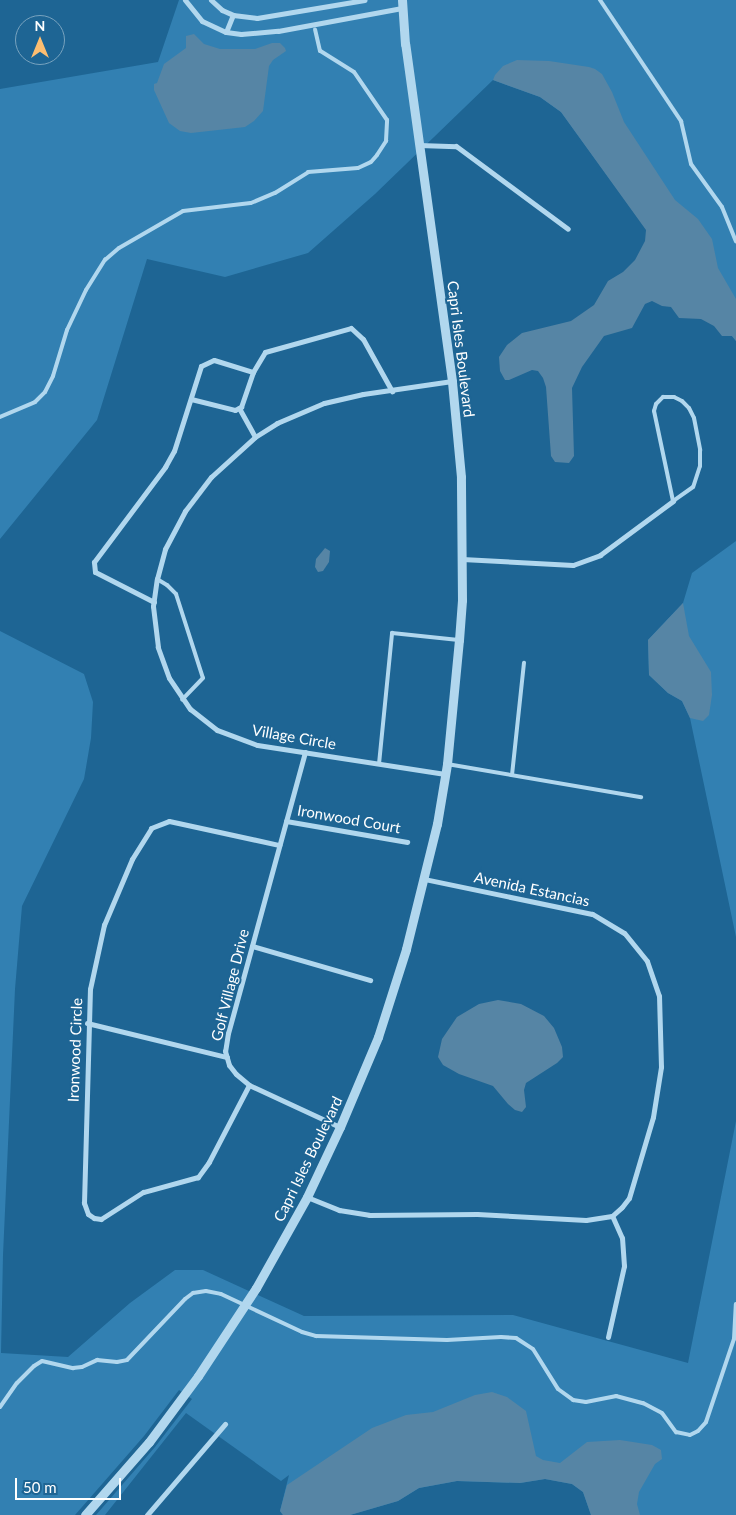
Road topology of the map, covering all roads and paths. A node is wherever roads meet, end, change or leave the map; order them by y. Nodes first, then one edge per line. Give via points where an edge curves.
1 (185, 0) edge
2 (211, 0) edge
3 (365, 0) edge
4 (600, 0) edge
5 (402, 4) edge
6 (233, 15) junction
7 (315, 30) dead end
8 (226, 32) junction
9 (419, 145) junction
10 (568, 228) dead end
11 (736, 241) edge
12 (253, 372) junction
13 (452, 381) junction
14 (392, 391) junction
15 (191, 399) junction
16 (239, 408) junction
17 (0, 417) edge
18 (255, 437) junction
19 (672, 501) junction
20 (462, 558) junction
21 (157, 579) junction
22 (154, 602) junction
23 (459, 640) junction
24 (524, 663) dead end
25 (182, 700) junction
26 (305, 752) junction
27 (379, 764) junction
28 (447, 764) junction
29 (445, 774) junction
30 (512, 775) junction
31 (641, 797) dead end
32 (286, 821) junction
33 (407, 842) dead end
34 (279, 845) junction
35 (424, 879) junction
36 (252, 946) junction
37 (370, 980) dead end
38 (87, 1023) junction
39 (226, 1057) junction
40 (249, 1085) junction
41 (340, 1127) junction
42 (308, 1197) junction
43 (612, 1216) junction
44 (736, 1304) edge
45 (245, 1305) junction
46 (608, 1337) dead end
47 (0, 1406) edge
48 (225, 1424) dead end
49 (85, 1515) edge
50 (147, 1515) edge

1 - 8 street via 202,21
2 - 6 street
3 - 6 street via 271,16 246,18
4 - 11 lane via 681,121 688,158 722,207
5 - 8 street via 278,32
5 - 9 street, Capri Isles Boulevard
6 - 8 street
7 - 17 lane via 320,51 354,72 386,120 386,141 377,155 358,168 308,172 275,193 250,203 183,211 119,248 105,260 86,290 67,330 45,392 35,402
9 - 10 street via 456,146
9 - 13 street, Capri Isles Boulevard
12 - 14 street via 265,352 351,328 362,339
12 - 15 street via 214,360 201,366
12 - 16 street
13 - 14 street, Village Circle
13 - 20 street, Capri Isles Boulevard via 461,477
14 - 18 street, Village Circle via 324,403 277,423
15 - 16 street via 226,409
15 - 22 street via 174,451 165,467 94,562 95,572
16 - 18 street
18 - 21 street, Village Circle via 224,462 193,498 165,549
19 - 19 lane via 692,487 700,466 700,450 689,408 674,397 663,397 654,410
19 - 20 street via 600,555 573,565
20 - 23 street, Capri Isles Boulevard
21 - 22 street, Village Circle
21 - 25 lane via 176,594 203,678
22 - 25 street, Village Circle via 154,627 160,654
23 - 27 lane via 392,633
23 - 28 street, Capri Isles Boulevard
24 - 30 lane
25 - 26 street, Village Circle via 203,720 230,736 258,745
26 - 27 street, Village Circle
26 - 32 street
27 - 29 street, Village Circle
28 - 29 street, Capri Isles Boulevard
28 - 30 lane
29 - 35 street, Capri Isles Boulevard
30 - 31 lane
32 - 33 street, Ironwood Court
32 - 34 street
34 - 36 street, Golf Village Drive
34 - 38 street, Ironwood Circle via 176,822 161,823 151,828 132,859 104,925 92,975
35 - 41 street, Capri Isles Boulevard via 380,1030
35 - 43 street, Avenida Estancias via 592,914 624,933 647,961 657,987 661,1013 660,1082 650,1131 629,1198
36 - 37 street
36 - 39 street, Golf Village Drive via 228,1033
38 - 39 street
38 - 40 street, Ironwood Circle via 84,1203 88,1214 94,1218 107,1217 143,1192 198,1177
39 - 40 street, Golf Village Drive via 236,1074
40 - 41 street, Golf Village Drive
41 - 42 street, Capri Isles Boulevard
42 - 43 street via 339,1210 369,1215 477,1214 586,1220
42 - 45 street, Capri Isles Boulevard
43 - 46 street via 622,1238 624,1266
44 - 45 lane via 734,1339 706,1422 698,1432 687,1435 676,1432 662,1413 643,1403 616,1396 586,1402 567,1397 533,1349 516,1338 324,1337 302,1332
45 - 47 lane via 211,1291 193,1293 184,1298 127,1360 97,1360 73,1368 42,1361 17,1383
45 - 49 street, Capri Isles Boulevard via 176,1408
48 - 50 street

